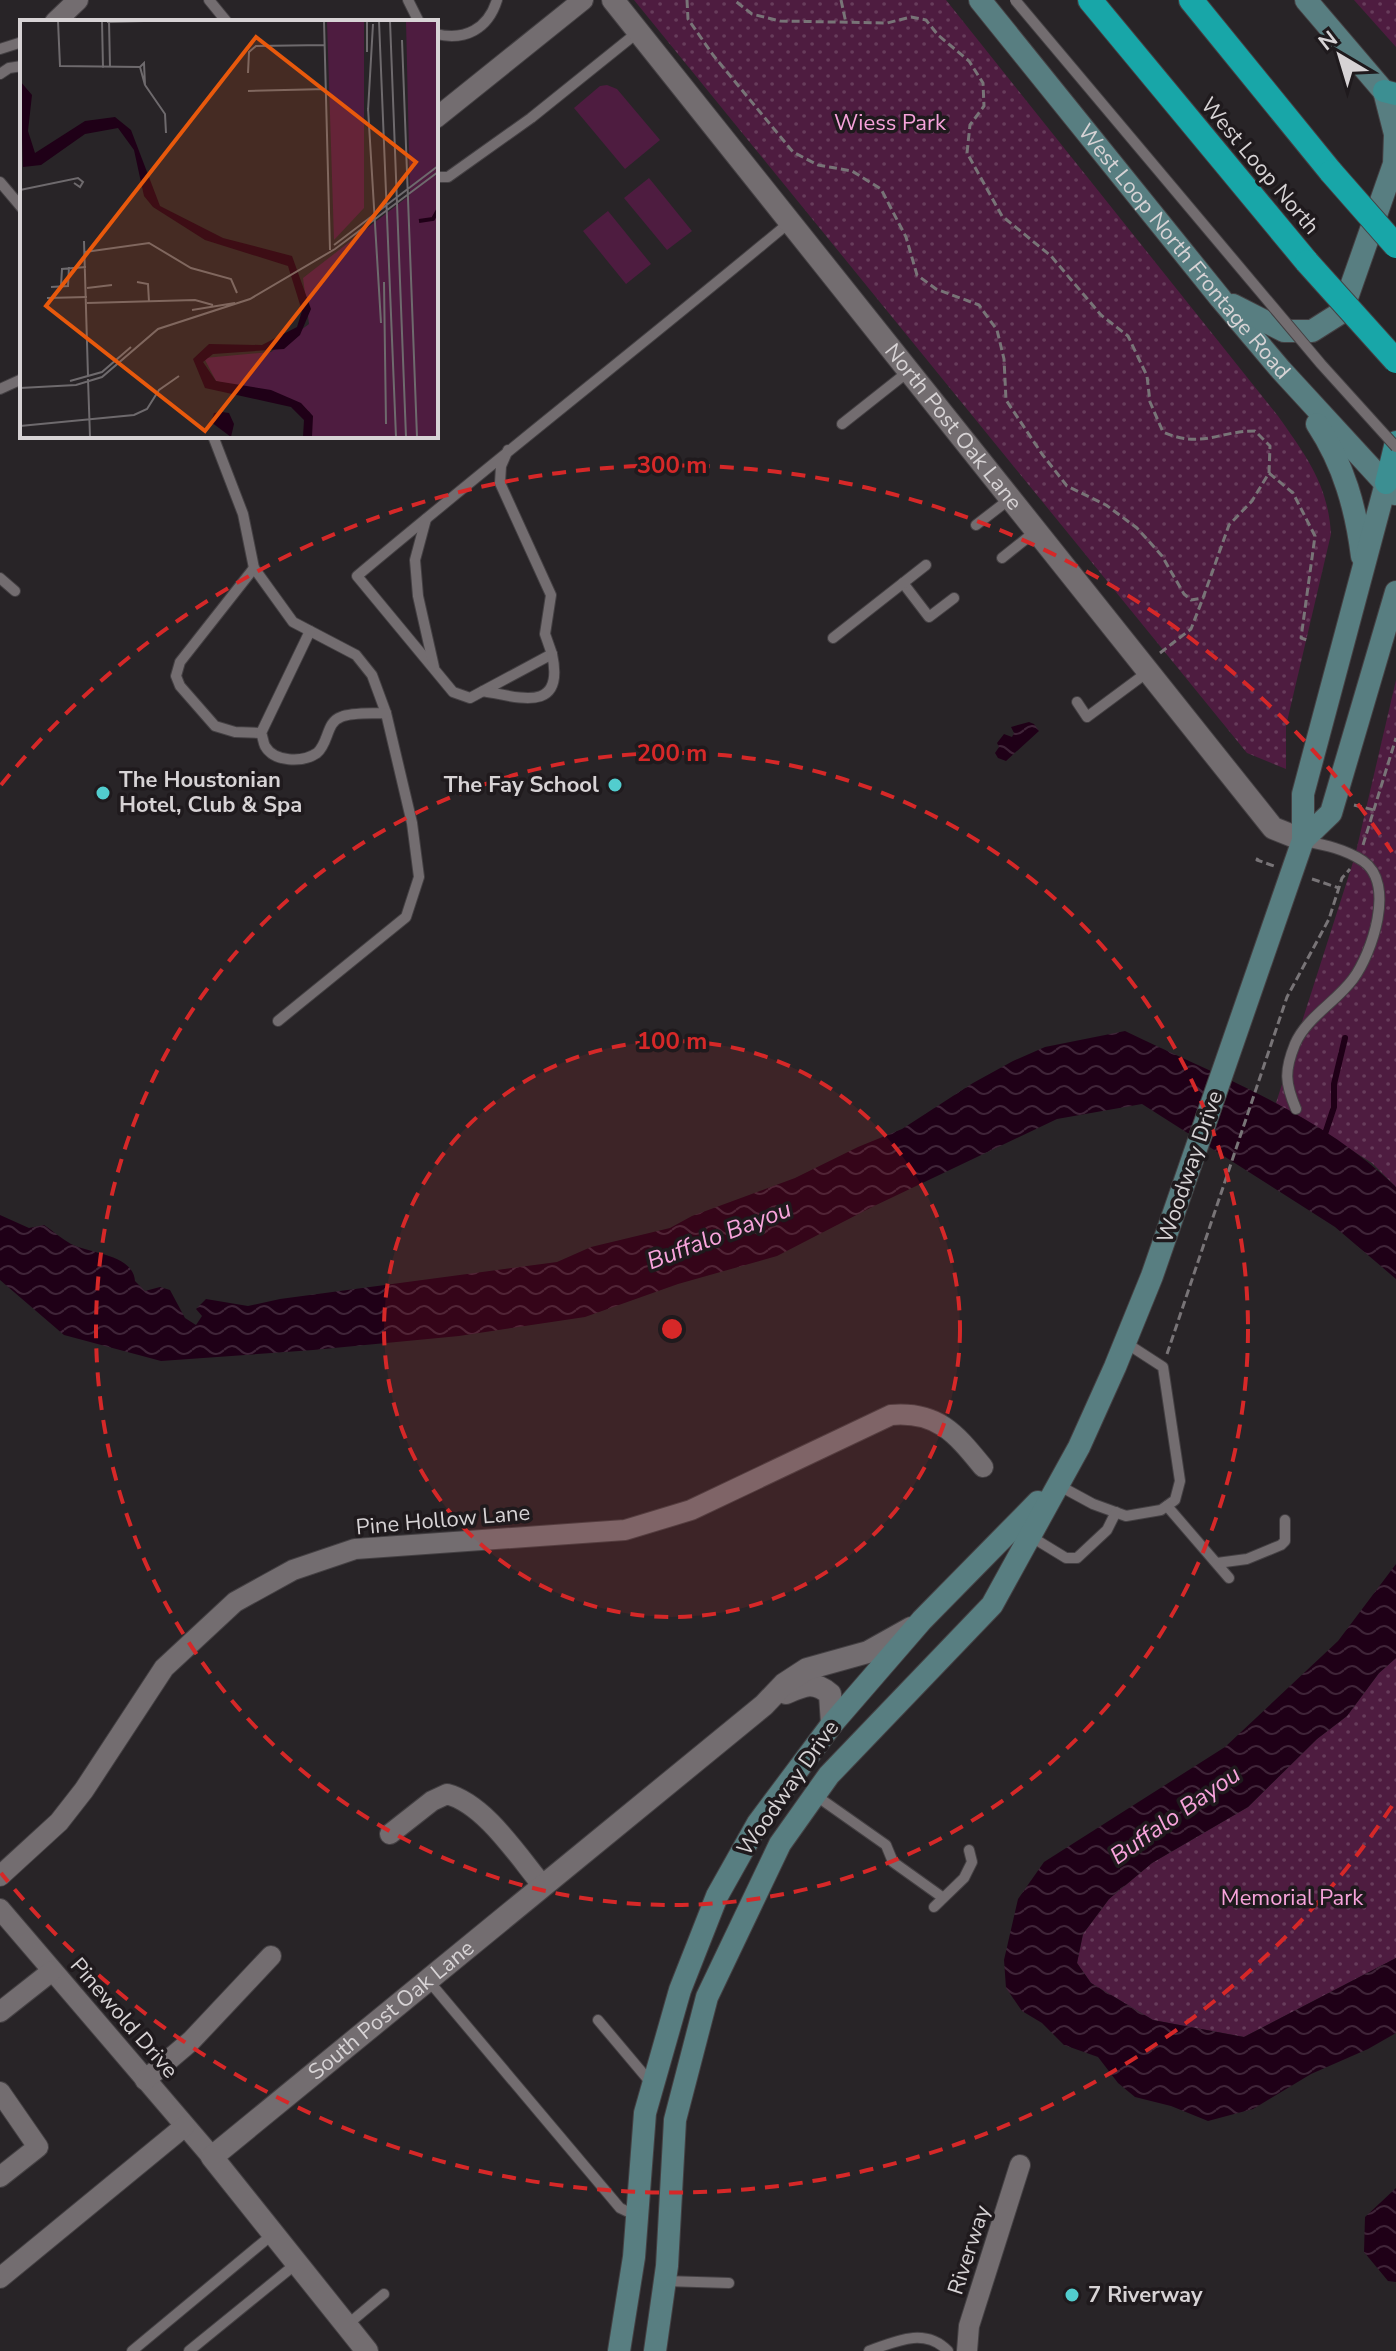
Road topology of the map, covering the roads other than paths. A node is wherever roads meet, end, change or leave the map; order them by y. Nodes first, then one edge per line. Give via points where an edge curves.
1 (78, 0) edge
2 (209, 0) edge
3 (408, 0) edge
4 (497, 0) edge
5 (583, 0) edge
6 (613, 0) edge
7 (980, 0) edge
8 (1015, 0) edge
9 (1090, 0) edge
10 (1191, 0) edge
11 (1306, 0) edge
12 (57, 20) edge
13 (225, 20) edge
14 (418, 20) edge
15 (638, 32) junction
16 (438, 34) edge
17 (20, 43) edge
18 (0, 49) edge
19 (20, 66) edge
20 (0, 74) edge
21 (1392, 97) edge
22 (438, 116) edge
23 (438, 177) edge
24 (0, 182) edge
25 (20, 206) edge
26 (790, 222) junction
27 (1396, 246) edge
28 (1221, 299) junction
29 (1396, 361) edge
30 (1281, 370) junction
31 (909, 371) junction
32 (20, 380) edge
33 (0, 389) edge
34 (842, 424) dead end
35 (214, 438) edge
36 (1396, 445) edge
37 (508, 450) junction
38 (1391, 489) edge
39 (1011, 498) junction
40 (427, 517) junction
41 (976, 525) dead end
42 (1037, 530) junction
43 (1002, 558) dead end
44 (926, 565) dead end
45 (1364, 565) junction
46 (254, 568) junction
47 (0, 578) edge
48 (903, 583) junction
49 (15, 591) dead end
50 (1396, 592) edge
51 (954, 598) dead end
52 (310, 631) junction
53 (1396, 637) edge
54 (833, 638) dead end
55 (552, 654) junction
56 (435, 668) junction
57 (1146, 668) junction
58 (483, 691) junction
59 (1364, 701) junction
60 (1077, 702) dead end
61 (386, 713) junction
62 (261, 733) junction
63 (1303, 840) junction
64 (278, 1021) dead end
65 (1296, 1109) dead end
66 (1126, 1343) junction
67 (983, 1467) dead end
68 (1056, 1484) junction
69 (1167, 1506) junction
70 (1116, 1512) junction
71 (1285, 1520) dead end
72 (1029, 1535) junction
73 (1217, 1563) junction
74 (1229, 1578) dead end
75 (922, 1620) junction
76 (764, 1705) junction
77 (832, 1724) junction
78 (792, 1778) junction
79 (815, 1795) junction
80 (390, 1834) dead end
81 (969, 1850) dead end
82 (0, 1876) edge
83 (543, 1886) junction
84 (942, 1897) junction
85 (934, 1907) dead end
86 (0, 1909) edge
87 (271, 1956) dead end
88 (52, 1971) junction
89 (428, 1980) junction
90 (680, 1990) junction
91 (707, 1997) junction
92 (0, 2012) edge
93 (598, 2020) dead end
94 (145, 2080) junction
95 (653, 2085) junction
96 (0, 2092) edge
97 (185, 2126) junction
98 (212, 2157) junction
99 (1020, 2165) dead end
100 (0, 2177) edge
101 (637, 2216) junction
102 (670, 2219) junction
103 (273, 2234) junction
104 (297, 2263) junction
105 (0, 2278) edge
106 (665, 2281) junction
107 (729, 2283) dead end
108 (384, 2294) dead end
109 (347, 2325) junction
110 (132, 2351) edge
111 (189, 2351) edge
112 (367, 2351) edge
113 (619, 2351) edge
114 (655, 2351) edge
115 (869, 2351) edge
116 (948, 2351) edge
117 (967, 2351) edge

1 - 12 street
2 - 13 lane
3 - 14 lane
4 - 16 lane via 476,31
5 - 22 street
6 - 15 street, North Post Oak Lane
7 - 28 main road, West Loop North Frontage Road
8 - 36 lane, bridge via 1321,364
9 - 29 highway, West Loop North, bridge
10 - 27 highway, bridge
11 - 21 main road
15 - 23 lane via 531,118 448,177
15 - 26 street, North Post Oak Lane
17 - 18 lane
19 - 20 lane
21 - 28 main road via 1394,164 1342,312 1312,331 1284,331
24 - 25 lane
26 - 31 street, North Post Oak Lane
26 - 37 lane
28 - 30 main road, West Loop North Frontage Road
30 - 38 main road, West Loop North Frontage Road
30 - 45 main road via 1331,446 1356,514
31 - 34 lane
31 - 39 street, North Post Oak Lane
32 - 33 lane
35 - 46 lane via 243,514
36 - 38 main road, Woodway Drive
37 - 40 lane
37 - 55 lane via 500,483 551,595 545,634
38 - 45 main road, Woodway Drive
39 - 41 lane
39 - 42 street, North Post Oak Lane
40 - 56 lane via 415,560
40 - 56 lane via 357,576
42 - 43 lane
42 - 57 street, North Post Oak Lane
44 - 48 lane
45 - 63 main road, Woodway Drive via 1303,794
46 - 52 lane via 293,622
46 - 62 lane via 180,662 176,676 215,726
47 - 49 lane
48 - 51 lane via 929,617
48 - 54 lane
50 - 59 main road, Woodway Drive
52 - 61 lane via 356,655 372,675
52 - 62 lane
53 - 59 main road
55 - 58 lane
55 - 58 lane via 556,675 551,689 538,698
56 - 58 lane via 453,692 470,698
57 - 60 lane via 1087,717
57 - 63 street, North Post Oak Lane via 1273,828
59 - 63 main road, Woodway Drive via 1331,813
61 - 62 lane via 339,717 322,748 300,760 281,758 265,747
61 - 64 lane via 419,877 406,917
63 - 65 lane via 1365,862 1380,891 1368,953 1353,979 1296,1042 1286,1085
63 - 66 main road, Woodway Drive
66 - 68 main road, Woodway Drive via 1079,1447
66 - 69 lane via 1163,1367 1180,1481 1175,1500
67 - 82 street, Pine Hollow Lane via 941,1423 907,1413 891,1415 691,1510 625,1530 355,1549 293,1570 235,1602 164,1668 67,1811
68 - 70 lane
68 - 72 main road, Woodway Drive
68 - 75 main road, Woodway Drive
69 - 70 lane via 1126,1516
69 - 73 lane
70 - 72 lane via 1107,1530 1077,1558 1066,1558
71 - 73 lane via 1281,1545 1247,1559
72 - 79 main road, Woodway Drive via 992,1605
73 - 74 lane
75 - 76 street, South Post Oak Lane via 868,1652 807,1669
75 - 77 main road, Woodway Drive
76 - 77 street, South Post Oak Lane via 820,1685 830,1694
76 - 83 street, South Post Oak Lane
77 - 78 main road, Woodway Drive
78 - 79 main road
78 - 90 main road, Woodway Drive via 758,1823 717,1896
79 - 84 lane via 886,1845 893,1862
79 - 91 main road, Woodway Drive via 780,1844
80 - 83 street via 432,1801 447,1794 461,1798 480,1812
81 - 84 lane via 972,1862 964,1878
83 - 89 street, South Post Oak Lane
84 - 85 lane
86 - 88 street, Pinewold Drive
87 - 94 street via 191,2041
88 - 92 street
88 - 94 street, Pinewold Drive
89 - 98 street, South Post Oak Lane
89 - 101 lane via 620,2208
90 - 91 main road
90 - 95 main road, Woodway Drive
91 - 102 main road, Woodway Drive via 675,2120
93 - 95 lane
94 - 97 street, Pinewold Drive
95 - 101 main road, Woodway Drive via 645,2113
96 - 100 street via 38,2147
97 - 98 street, Pinewold Drive
97 - 105 street
98 - 103 street
99 - 117 street, Riverway via 969,2326
101 - 102 main road
101 - 113 main road, Woodway Drive
102 - 106 main road, Woodway Drive
103 - 104 street
103 - 110 lane
104 - 109 street
104 - 111 lane
106 - 107 lane
106 - 114 main road, Woodway Drive
108 - 109 lane
109 - 112 street
115 - 116 lane via 906,2337 939,2342

